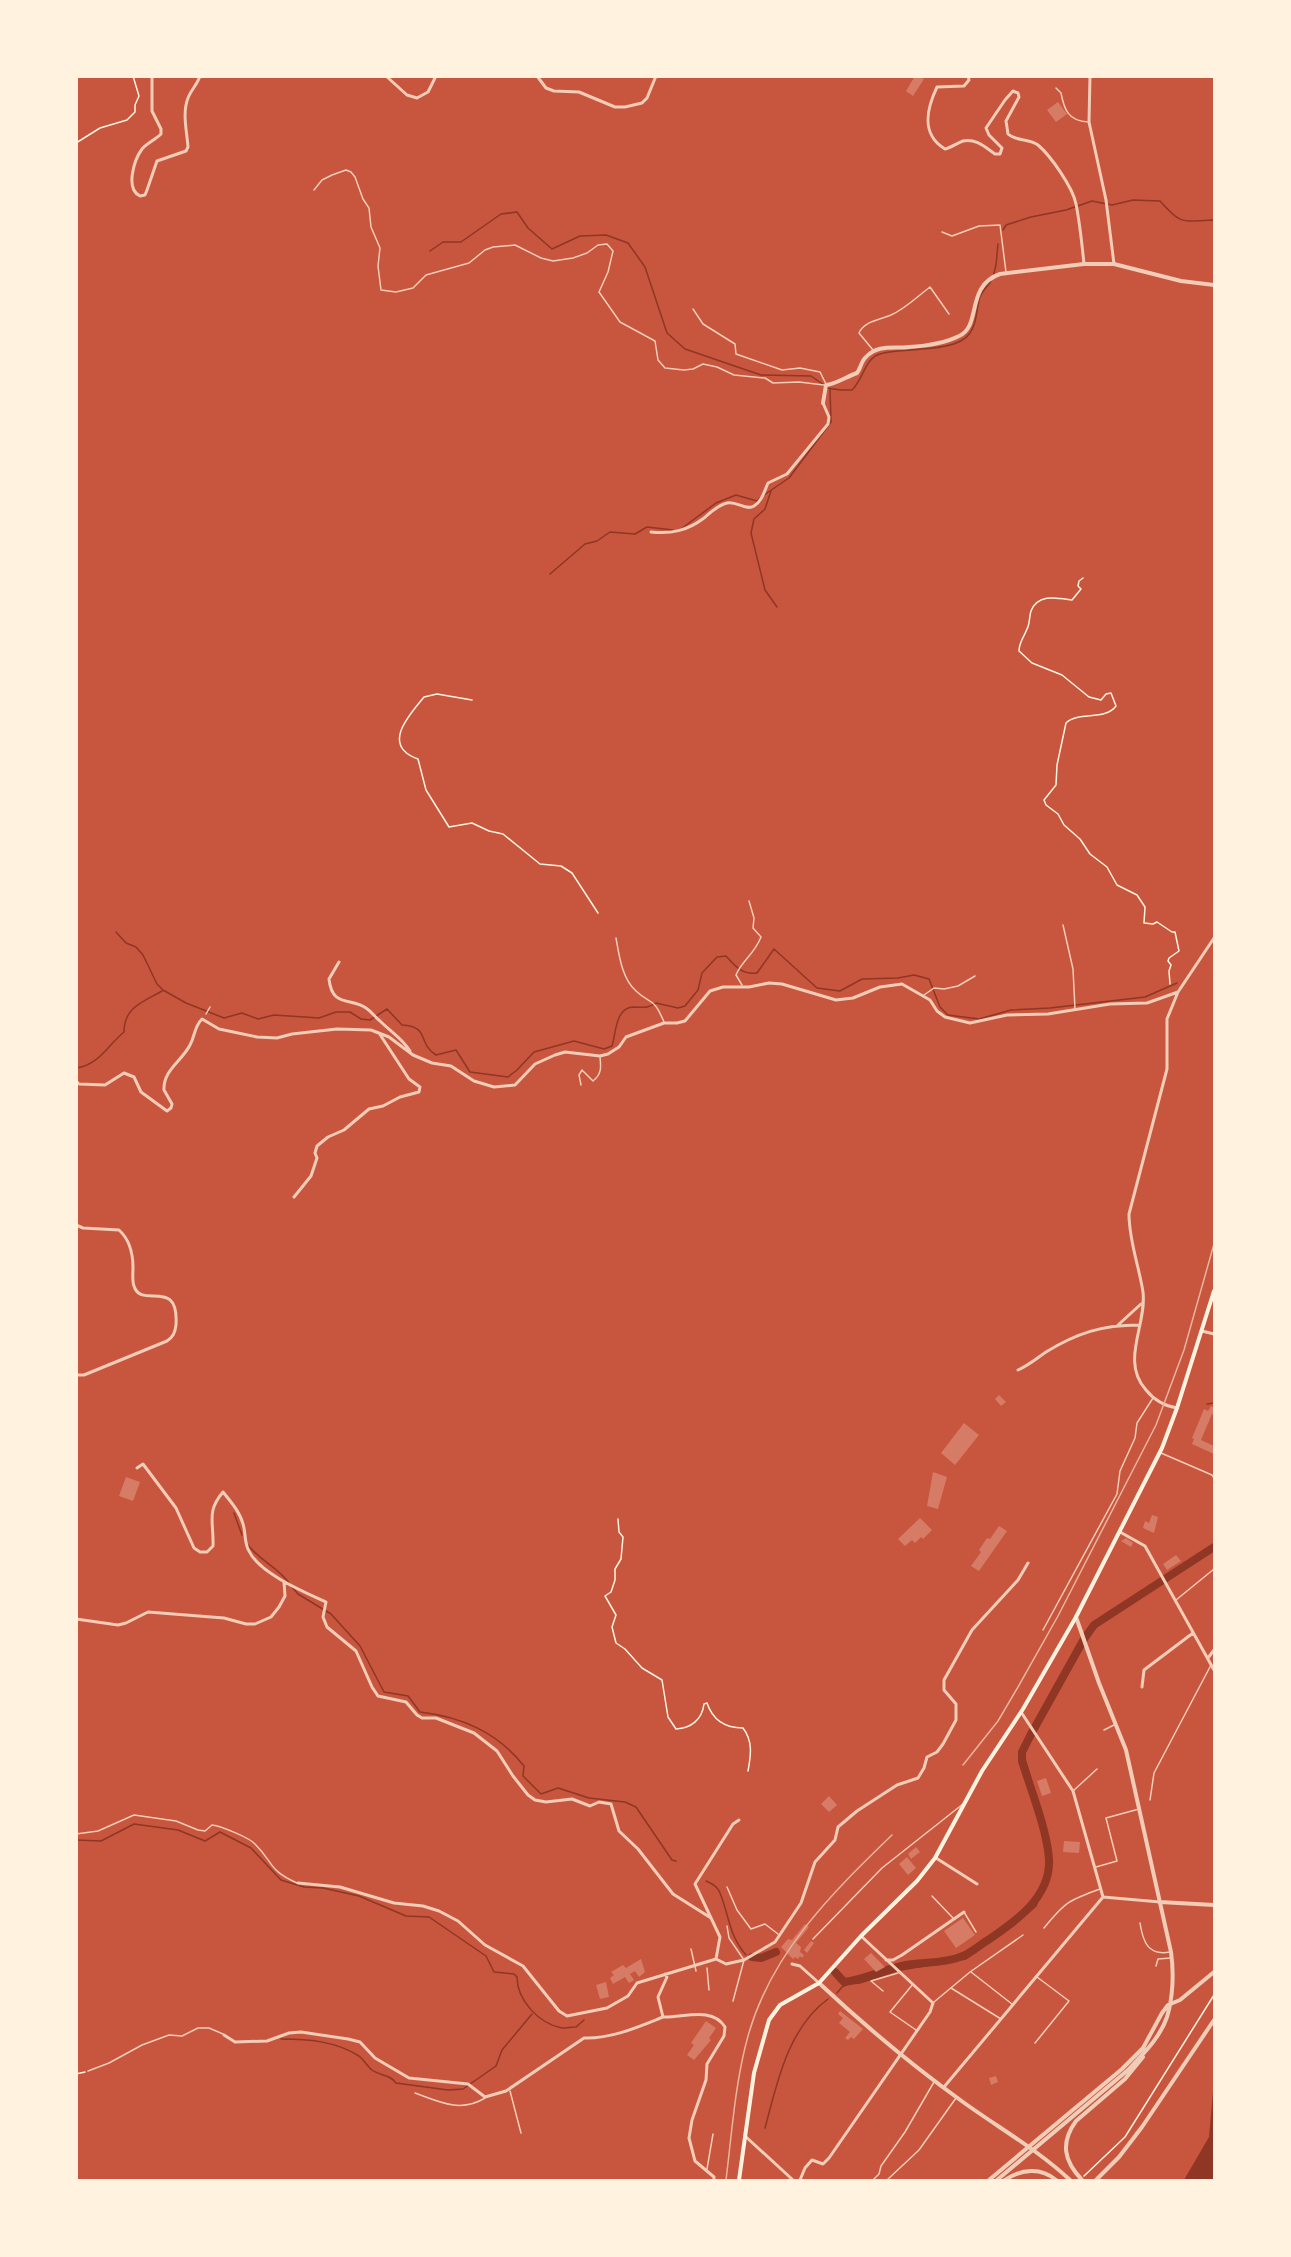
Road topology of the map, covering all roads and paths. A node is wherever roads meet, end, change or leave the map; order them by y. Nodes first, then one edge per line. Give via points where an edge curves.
1 (133, 76) edge
2 (152, 76) edge
3 (200, 76) edge
4 (386, 76) edge
5 (436, 76) edge
6 (537, 76) edge
7 (656, 76) edge
8 (968, 76) edge
9 (1090, 76) edge
10 (1056, 88) dead end
11 (1089, 122) junction
12 (76, 142) edge
13 (314, 190) dead end
14 (942, 232) dead end
15 (1084, 264) junction
16 (1114, 264) junction
17 (1006, 273) junction
18 (1215, 285) edge
19 (693, 309) dead end
20 (949, 314) dead end
21 (873, 351) junction
22 (825, 386) junction
23 (823, 403) joint
24 (651, 532) dead end
25 (1083, 578) dead end
26 (1111, 688) dead end
27 (1111, 693) junction
28 (472, 700) dead end
29 (749, 901) dead end
30 (598, 913) dead end
31 (1063, 925) dead end
32 (616, 938) dead end
33 (1215, 938) edge
34 (339, 962) dead end
35 (975, 976) dead end
36 (1170, 984) dead end
37 (743, 988) junction
38 (1178, 992) junction
39 (923, 995) junction
40 (210, 1007) dead end
41 (1075, 1008) junction
42 (206, 1014) dead end
43 (664, 1023) junction
44 (378, 1032) junction
45 (411, 1053) junction
46 (600, 1056) junction
47 (76, 1081) edge
48 (581, 1085) dead end
49 (294, 1197) dead end
50 (76, 1225) edge
51 (1215, 1291) edge
52 (1143, 1303) junction
53 (1118, 1325) junction
54 (1139, 1325) junction
55 (1202, 1331) junction
56 (1215, 1334) edge
57 (1018, 1370) dead end
58 (76, 1376) edge
59 (1153, 1398) junction
60 (1178, 1408) junction
61 (1160, 1453) junction
62 (137, 1468) dead end
63 (1215, 1478) edge
64 (618, 1519) dead end
65 (1120, 1532) junction
66 (1028, 1563) dead end
67 (1215, 1569) edge
68 (286, 1583) junction
69 (1176, 1600) junction
70 (1076, 1617) junction
71 (76, 1619) edge
72 (1043, 1630) dead end
73 (1194, 1632) junction
74 (1215, 1650) edge
75 (1208, 1658) junction
76 (1212, 1665) junction
77 (1215, 1670) edge
78 (1142, 1687) dead end
79 (1021, 1712) dead end
80 (1115, 1725) junction
81 (1104, 1730) dead end
82 (1097, 1769) dead end
83 (748, 1771) dead end
84 (1073, 1791) junction
85 (968, 1800) junction
86 (1150, 1800) dead end
87 (1139, 1809) junction
88 (739, 1820) dead end
89 (76, 1834) edge
90 (935, 1858) junction
91 (1095, 1868) junction
92 (298, 1883) joint
93 (977, 1884) dead end
94 (727, 1887) dead end
95 (1101, 1889) junction
96 (932, 1896) dead end
97 (1103, 1897) junction
98 (1161, 1902) junction
99 (1215, 1905) edge
100 (964, 1912) joint
101 (711, 1918) junction
102 (953, 1918) junction
103 (1140, 1923) dead end
104 (728, 1926) dead end
105 (1044, 1929) dead end
106 (976, 1932) dead end
107 (780, 1935) junction
108 (1023, 1935) dead end
109 (861, 1936) junction
110 (813, 1939) dead end
111 (691, 1949) dead end
112 (1171, 1952) junction
113 (1172, 1958) junction
114 (716, 1959) junction
115 (744, 1960) junction
116 (884, 1960) junction
117 (694, 1964) junction
118 (792, 1964) dead end
119 (1156, 1966) dead end
120 (707, 1968) dead end
121 (696, 1971) dead end
122 (899, 1972) junction
123 (970, 1972) junction
124 (1215, 1972) edge
125 (665, 1974) junction
126 (1037, 1977) junction
127 (819, 1983) junction
128 (913, 1984) junction
129 (951, 1988) junction
130 (709, 1990) dead end
131 (883, 1991) dead end
132 (1215, 1995) edge
133 (733, 2001) dead end
134 (933, 2003) junction
135 (1014, 2005) junction
136 (1168, 2005) junction
137 (663, 2017) junction
138 (1001, 2020) junction
139 (1215, 2020) edge
140 (916, 2031) junction
141 (224, 2035) joint
142 (1035, 2043) dead end
143 (1148, 2050) junction
144 (902, 2054) junction
145 (88, 2071) joint
146 (76, 2074) edge
147 (935, 2080) junction
148 (944, 2086) junction
149 (510, 2088) junction
150 (415, 2093) dead end
151 (485, 2097) junction
152 (957, 2097) junction
153 (521, 2133) dead end
154 (713, 2134) dead end
155 (745, 2136) junction
156 (707, 2170) junction
157 (740, 2179) edge
158 (1081, 2180) edge
159 (714, 2181) edge
160 (793, 2181) edge
161 (800, 2181) edge
162 (873, 2181) edge
163 (887, 2181) edge
164 (989, 2181) edge
165 (997, 2181) edge
166 (1005, 2181) edge
167 (1056, 2181) edge
168 (1070, 2181) edge
169 (1096, 2181) edge

1 - 12 path via 139,96 135,112 127,120 100,128
2 - 3 street via 152,111 161,134 144,146 137,158 132,187 140,196 145,195 157,161 188,147 187,102
4 - 5 street via 417,98 428,92
6 - 7 street via 546,88 585,93 615,107 642,103
8 - 15 street via 964,86 937,87 926,117 934,139 945,149 964,141 983,145 995,154 1002,153 986,128 1008,96 1016,92 1019,97 1006,121 1008,134 1037,144 1064,179 1076,207
9 - 11 street
10 - 11 lane via 1070,115
11 - 16 street
13 - 22 lane via 321,180 346,170 355,177 380,248 381,290 413,288 426,275 469,263 492,247 515,245 553,261 573,258 607,244 613,251 599,292 620,322 655,341 658,360 665,368 684,370 703,364 734,375
14 - 17 lane via 952,236 979,226 1000,225
15 - 16 street
15 - 17 street
16 - 18 street via 1194,284
17 - 21 street via 991,278 976,298 972,321 959,336 920,346
19 - 22 lane via 703,324 735,344 736,354 782,370 820,372
20 - 21 lane via 930,287 893,314 861,329 859,333
21 - 22 street via 857,373
22 - 23 street
23 - 24 street via 828,424 787,474 768,483 763,498 752,508 737,502 722,504 684,530
25 - 27 path via 1078,586 1083,589 1072,600 1047,597 1037,602 1019,651 1032,663 1062,675 1089,697 1101,700
26 - 27 path
27 - 36 path via 1116,706 1112,710 1066,723 1056,785 1044,800 1090,854 1107,867 1117,885 1137,895 1145,907 1144,923 1157,922 1175,932 1179,951 1168,961
28 - 30 path via 437,694 424,696 399,735 399,747 418,759 426,790 449,827 472,823 503,834 540,864 561,866 572,873
29 - 37 lane via 753,928 761,937 737,973
31 - 41 lane
32 - 43 lane via 629,983 658,1006
33 - 38 street
34 - 45 street via 329,979 334,993 346,1002 365,1007 403,1039
35 - 39 lane via 957,986 934,988
37 - 39 street via 782,984 836,1000 903,984
37 - 43 street via 710,991 685,1021
38 - 41 street via 1147,1003
38 - 52 street via 1167,1019 1167,1069 1129,1214
39 - 41 street via 945,1017 970,1023
40 - 42 lane
43 - 46 street via 626,1037 614,1052
44 - 45 street
44 - 47 street via 337,1029 257,1037 219,1029 202,1019 196,1024 189,1049 167,1076 164,1090 172,1104 166,1111 141,1092 129,1074 105,1084
44 - 49 street via 409,1079 420,1087 419,1092 369,1109 317,1146 315,1168
45 - 46 street via 432,1063 451,1066 474,1081 494,1087 515,1084 535,1064 555,1054
46 - 48 lane via 597,1078 593,1081 582,1070
50 - 58 street via 123,1233 133,1258 134,1288 139,1294 170,1299 175,1305 176,1325 167,1341
51 - 55 main road
52 - 53 street
52 - 54 street
53 - 54 street
53 - 57 street via 1090,1330
54 - 59 street via 1134,1354 1137,1372
55 - 56 street
55 - 60 main road
59 - 60 street
59 - 72 lane via 1137,1423 1135,1438 1120,1471 1117,1494
60 - 61 main road
61 - 63 lane
61 - 65 main road
62 - 68 street via 145,1465 165,1491 194,1548 200,1552 213,1546 211,1510 223,1492 240,1515 249,1552 259,1566
64 - 83 path via 623,1537 621,1559 611,1592 605,1595 616,1615 612,1627 616,1643 642,1668 662,1680 668,1717 676,1729 695,1723 707,1703 723,1726 743,1728 750,1736
65 - 69 street via 1145,1546
65 - 70 main road
66 - 107 street via 1018,1580 972,1630 944,1680 944,1690 956,1704 956,1720 943,1744 927,1757 918,1778 897,1785 838,1827 835,1840 815,1862 801,1903
67 - 69 lane
68 - 71 street via 285,1596 271,1617 255,1624 148,1612 118,1625
68 - 101 street via 326,1602 327,1627 356,1651 378,1696 406,1702 422,1718 436,1718 474,1733 497,1751 535,1800 572,1799 590,1806 599,1802 610,1804 619,1831 673,1894
69 - 73 street
70 - 80 street
70 - 85 main road
73 - 75 street
73 - 78 street via 1144,1670
74 - 75 street
75 - 76 street
76 - 77 street
76 - 86 lane via 1154,1773
79 - 84 street
80 - 81 lane
80 - 87 street via 1126,1750
82 - 84 lane
84 - 91 street
85 - 90 main road
85 - 110 lane via 882,1868
87 - 91 lane via 1106,1818 1117,1861
87 - 98 street
88 - 101 street via 696,1884
89 - 92 lane via 98,1831 134,1815 176,1821 205,1831 212,1825 224,1826 254,1842 274,1871
90 - 93 street
90 - 109 main road
91 - 95 street
92 - 125 street via 340,1887 439,1911 458,1921 485,1945 523,1966 567,2016 616,2004 637,1983
94 - 107 lane via 751,1929 765,1924
95 - 97 street
95 - 105 lane via 1071,1900
96 - 102 lane
97 - 98 street
97 - 126 street
98 - 99 street
98 - 112 street
100 - 102 street
100 - 106 lane
101 - 114 street via 720,1937
102 - 116 street via 902,1955
103 - 112 lane via 1142,1941 1148,1947 1158,1953
104 - 115 lane via 729,1938
107 - 115 street
108 - 123 lane
109 - 116 street
109 - 127 main road
111 - 117 lane
112 - 113 street
113 - 119 lane via 1158,1959
113 - 136 street via 1174,1974
114 - 115 street via 726,1964
114 - 117 street
115 - 133 lane
116 - 122 street
117 - 121 lane
117 - 125 street
118 - 127 street
120 - 130 lane
122 - 128 street
122 - 131 lane via 871,1981
123 - 129 lane
123 - 135 lane
124 - 136 street
125 - 137 street via 658,1997
126 - 135 street
126 - 142 lane via 1069,2001
127 - 144 street
127 - 155 main road via 780,2005 769,2020 754,2073
128 - 134 street
128 - 140 lane via 890,2012
129 - 134 lane
129 - 138 lane
132 - 158 path via 1125,2137
134 - 140 street
135 - 138 street
136 - 143 street via 1167,2018
136 - 164 street via 1143,2048 1122,2069
137 - 149 street via 634,2029 584,2038
137 - 156 street via 709,2015 725,2027 724,2036 707,2064 689,2138 694,2161
138 - 148 street
139 - 169 street via 1142,2127
140 - 144 street
141 - 145 lane via 198,2028 182,2036 169,2035
141 - 151 street via 235,2042 267,2041 301,2032 348,2039 360,2042 375,2058 408,2078 468,2085
143 - 158 street via 1125,2079 1070,2129 1065,2152
143 - 165 street
144 - 147 street
144 - 161 street via 829,2158 823,2164 812,2160
145 - 146 path
147 - 148 street
147 - 162 lane
148 - 152 street
149 - 151 street
149 - 153 lane
150 - 151 lane via 453,2106 470,2106
152 - 163 lane via 919,2150
152 - 168 street
154 - 156 lane
155 - 157 main road
155 - 160 street
156 - 159 street
166 - 167 street via 1028,2171 1045,2173

